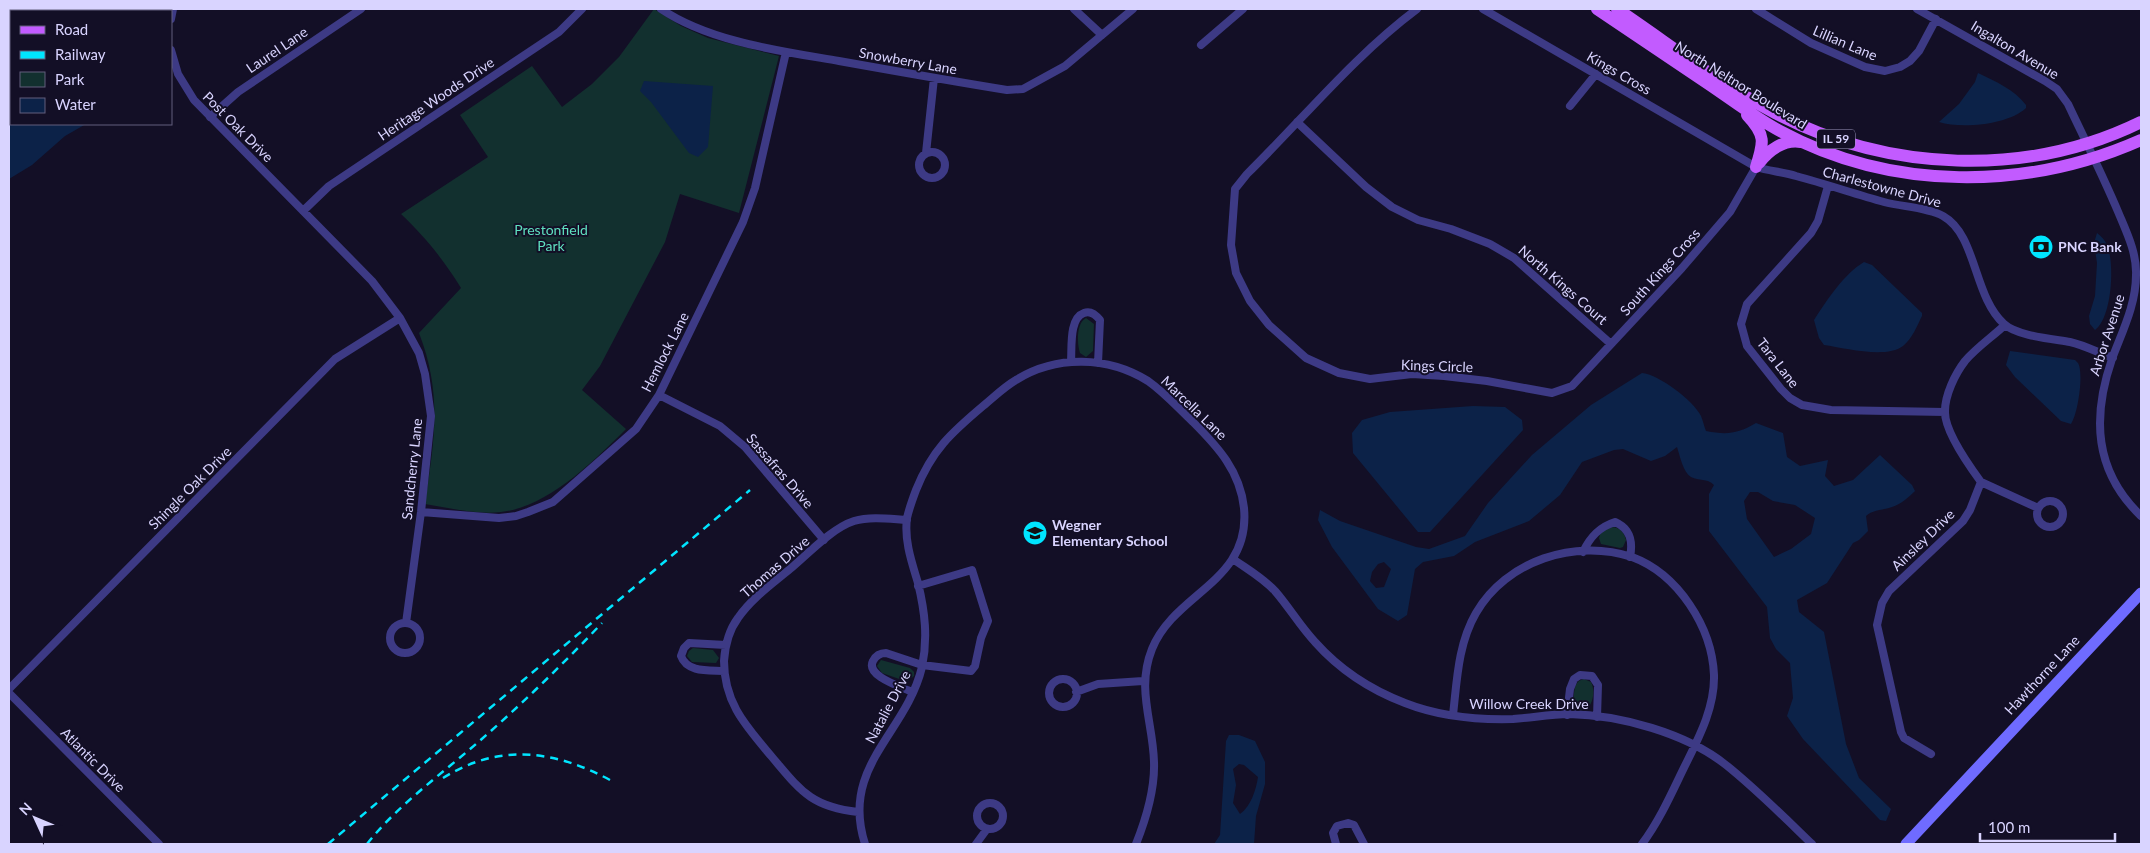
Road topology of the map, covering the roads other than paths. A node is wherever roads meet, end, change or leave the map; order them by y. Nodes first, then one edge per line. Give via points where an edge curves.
1 (361, 9) edge
2 (582, 9) edge
3 (661, 9) edge
4 (1074, 9) edge
5 (1133, 9) edge
6 (1243, 9) edge
7 (1417, 9) edge
8 (1483, 9) edge
9 (1597, 9) edge
10 (1617, 9) edge
11 (1756, 9) edge
12 (1917, 9) edge
13 (1936, 19) junction
14 (1102, 35) junction
15 (1201, 45) dead end
16 (786, 52) junction
17 (172, 54) edge
18 (1596, 74) junction
19 (934, 78) junction
20 (1735, 102) junction
21 (1570, 106) dead end
22 (210, 117) junction
23 (1298, 122) junction
24 (2141, 122) edge
25 (2141, 140) edge
26 (1804, 143) junction
27 (2088, 144) junction
28 (926, 153) dead end
29 (2094, 158) junction
30 (1756, 167) junction
31 (1828, 186) junction
32 (303, 211) junction
33 (400, 318) junction
34 (2005, 325) junction
35 (1611, 344) junction
36 (2112, 358) junction
37 (1070, 361) junction
38 (1098, 363) junction
39 (1572, 386) joint
40 (660, 395) junction
41 (1944, 412) junction
42 (1981, 482) junction
43 (2038, 508) dead end
44 (421, 512) junction
45 (2141, 516) edge
46 (907, 520) junction
47 (824, 540) junction
48 (1583, 552) junction
49 (1630, 557) junction
50 (1233, 559) junction
51 (918, 586) junction
52 (2141, 592) edge
53 (406, 623) junction
54 (726, 645) junction
55 (922, 665) junction
56 (724, 671) junction
57 (1143, 681) junction
58 (9, 689) edge
59 (912, 692) junction
60 (1076, 692) dead end
61 (9, 693) edge
62 (1567, 714) junction
63 (1453, 715) junction
64 (1597, 717) junction
65 (1694, 746) junction
66 (1931, 754) dead end
67 (858, 812) junction
68 (987, 829) dead end
69 (159, 844) edge
70 (865, 844) edge
71 (976, 844) edge
72 (1136, 844) edge
73 (1336, 844) edge
74 (1364, 844) edge
75 (1642, 844) edge
76 (1812, 844) edge
77 (1906, 844) edge

1 - 22 street, Laurel Lane via 238,92
2 - 32 street, Heritage Woods Drive via 559,32 329,186
3 - 16 street, Snowberry Lane via 708,33
4 - 14 street
5 - 14 street, Snowberry Lane
6 - 15 street
7 - 23 street, Kings Circle via 1349,68
8 - 18 street, Kings Cross
9 - 20 main road, North Neltnor Boulevard / IL 59
10 - 27 main road, North Neltnor Boulevard / IL 59 via 1757,103 1804,127 1853,144 1898,155 1966,161 2022,157
11 - 13 street, Lillian Lane via 1811,43 1865,67 1885,71 1910,61
12 - 13 street, Ingalton Avenue
13 - 27 street, Ingalton Avenue via 2057,89
14 - 19 street, Snowberry Lane via 1066,66 1023,89 1007,90
16 - 19 street, Snowberry Lane
16 - 40 street, Hemlock Lane via 755,188 743,222
17 - 22 street, Post Oak Drive via 187,91
18 - 21 street
18 - 30 street, Kings Cross
19 - 28 street
20 - 26 main road, North Neltnor Boulevard / IL 59
20 - 30 main road via 1761,134 1763,143
22 - 32 street, Post Oak Drive
23 - 35 street, North Kings Court via 1366,187 1392,207 1418,220 1490,244 1514,258
23 - 39 street, Kings Circle via 1246,174 1236,189 1231,245 1236,273 1250,301 1268,325 1306,358 1339,373 1370,379 1412,374 1444,376 1552,393
24 - 27 main road, North Neltnor Boulevard / IL 59
25 - 29 main road, North Neltnor Boulevard / IL 59
26 - 29 main road, North Neltnor Boulevard / IL 59 via 1878,168 1940,177 2031,173
26 - 30 main road via 1796,141 1778,145
27 - 29 street, Ingalton Avenue
29 - 36 street, Arbor Avenue via 2128,235 2136,274 2129,316
30 - 31 street, Charlestowne Drive
30 - 35 street, South Kings Cross via 1730,212
31 - 34 street, Charlestowne Drive via 1944,216 1964,240 1982,290
31 - 41 street, Tara Lane via 1818,221 1811,233 1747,304 1741,324 1747,346 1781,389 1802,405 1831,410
32 - 33 street, Sandcherry Lane via 372,281
33 - 44 street, Sandcherry Lane via 419,353 429,396 430,440
33 - 58 street, Shingle Oak Drive via 335,359
34 - 36 street via 2035,337 2071,342
34 - 41 street via 1958,371
35 - 39 street, South Kings Cross
36 - 45 street, Arbor Avenue via 2103,388 2099,432 2118,489
37 - 38 street, Marcella Lane
37 - 38 street via 1074,323 1078,315 1087,312 1100,320
37 - 46 street, Marcella Lane via 1043,367 1018,378 947,437 928,462
38 - 50 street, Marcella Lane via 1134,373 1156,388 1220,450 1237,480 1244,510 1242,536
40 - 44 street, Hemlock Lane via 636,429 553,502 516,516 499,518
40 - 47 street, Sassafras Drive via 720,426 745,447
41 - 42 street via 1958,448
42 - 43 street
42 - 66 street, Ainsley Drive via 1963,521 1889,591 1877,624 1901,732 1904,738
44 - 53 street, Sandcherry Lane
46 - 47 street, Thomas Drive via 855,520
46 - 51 street, Natalie Drive via 910,559
47 - 54 street, Thomas Drive via 746,608 733,626
48 - 49 street
48 - 49 street via 1598,530 1616,522 1629,532
48 - 63 street via 1548,556 1527,565 1508,577 1483,602 1463,644
49 - 65 street via 1677,589 1698,618 1708,642 1714,676 1712,697
50 - 57 street, Marcella Lane via 1215,582 1180,609 1165,626 1153,647
50 - 63 street, Willow Creek Drive via 1268,584 1316,643 1351,674 1404,702
51 - 55 street, Natalie Drive via 927,645
51 - 55 street via 972,570 988,622 971,671
52 - 77 street, Hawthorne Lane
53 - 53 street via 395,627 390,635 392,645 404,653 413,651 420,638 417,629
54 - 56 street, Thomas Drive
54 - 56 street via 689,643 681,656 691,668
55 - 59 street, Natalie Drive
55 - 59 street via 880,653 871,665 879,676
56 - 67 street, Thomas Drive via 727,691 738,714 797,787 821,804
57 - 60 street via 1098,684
57 - 72 street via 1154,764 1147,812
59 - 67 street, Natalie Drive via 868,770
61 - 69 street, Atlantic Drive
62 - 63 street, Willow Creek Drive via 1513,719
62 - 64 street, Willow Creek Drive
62 - 64 street via 1574,679 1586,674 1592,676 1598,685
64 - 65 street, Willow Creek Drive via 1652,728
65 - 75 street via 1663,811
65 - 76 street, Willow Creek Drive via 1742,778
67 - 70 street, Natalie Drive
68 - 71 street
73 - 74 street via 1333,832 1337,826 1348,823 1354,825

